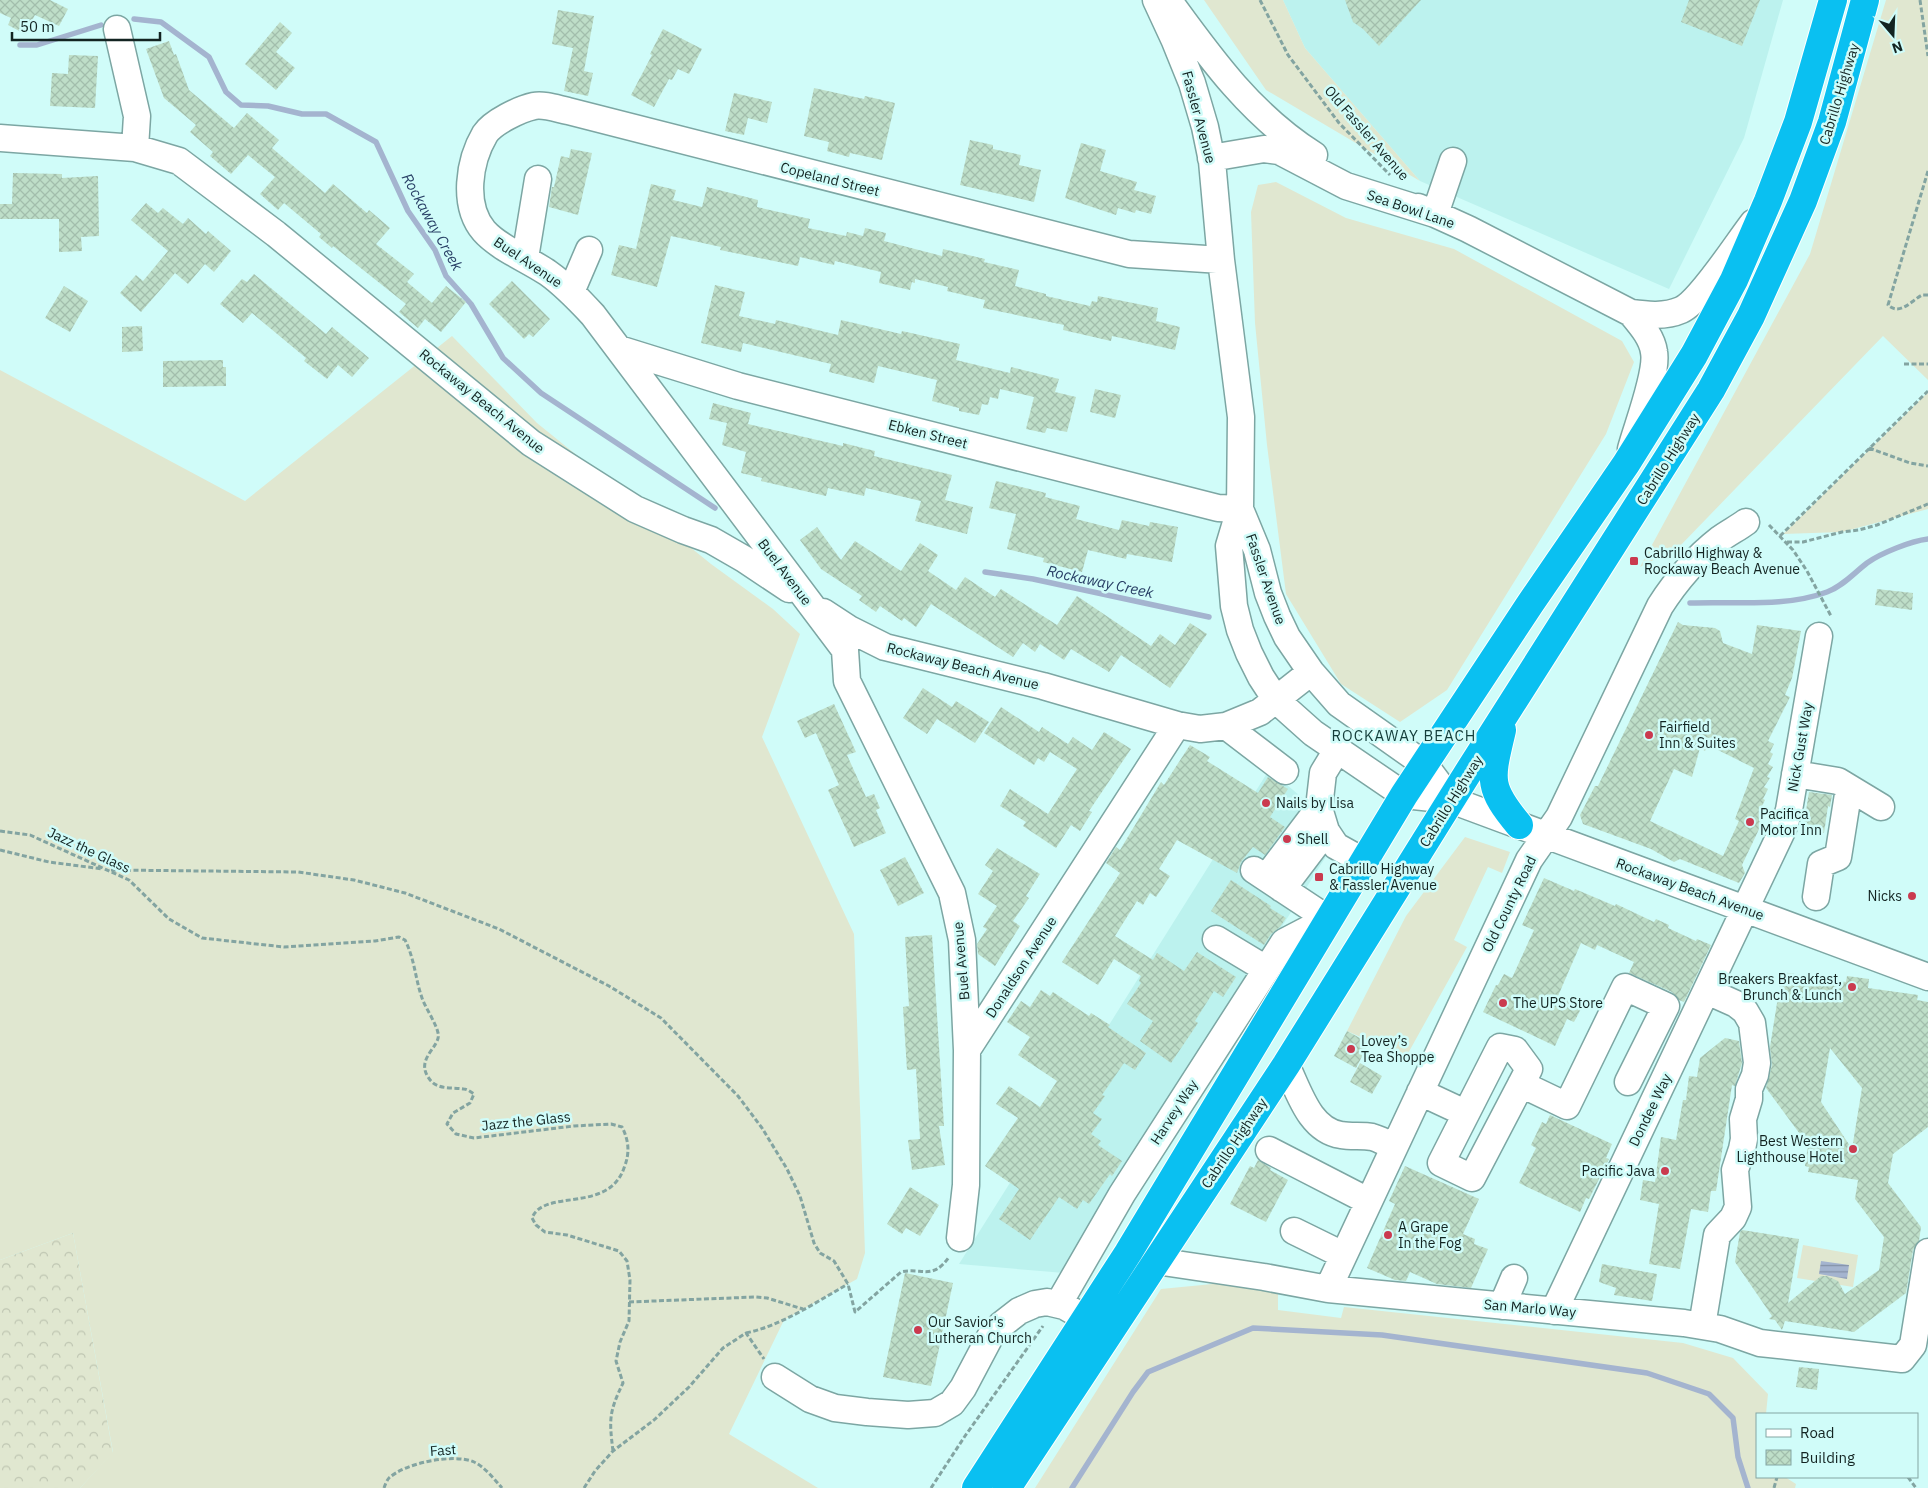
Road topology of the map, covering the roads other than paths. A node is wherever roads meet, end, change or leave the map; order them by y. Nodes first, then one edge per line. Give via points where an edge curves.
1 (1156, 0) edge
2 (1168, 0) edge
3 (1833, 0) edge
4 (1866, 0) edge
5 (116, 29) dead end
6 (0, 138) edge
7 (135, 148) junction
8 (1211, 158) junction
9 (1453, 161) dead end
10 (472, 169) joint
11 (538, 179) dead end
12 (1768, 202) junction
13 (1435, 214) junction
14 (589, 250) dead end
15 (525, 258) junction
16 (1221, 260) junction
17 (572, 292) junction
18 (1630, 313) junction
19 (619, 349) junction
20 (1626, 464) junction
21 (735, 505) junction
22 (1240, 509) junction
23 (1746, 522) dead end
24 (711, 540) junction
25 (805, 600) junction
26 (1825, 628) road end
27 (1311, 672) junction
28 (1276, 700) junction
29 (1506, 712) junction
30 (1177, 725) junction
31 (1226, 726) junction
32 (1337, 750) junction
33 (1424, 764) junction
34 (1285, 771) dead end
35 (1795, 774) junction
36 (1844, 785) junction
37 (1404, 795) junction
38 (1451, 800) junction
39 (1881, 807) dead end
40 (1322, 819) junction
41 (1519, 825) junction
42 (1546, 836) junction
43 (1363, 861) junction
44 (1816, 897) dead end
45 (1746, 910) junction
46 (1328, 919) junction
47 (1216, 939) dead end
48 (1266, 970) junction
49 (1928, 977) edge
50 (1707, 991) junction
51 (968, 1050) junction
52 (1286, 1065) junction
53 (1628, 1082) dead end
54 (1521, 1084) junction
55 (1420, 1092) junction
56 (1465, 1113) junction
57 (1394, 1146) junction
58 (1269, 1150) dead end
59 (1368, 1201) junction
60 (1294, 1230) dead end
61 (960, 1238) road end
62 (1928, 1252) edge
63 (1344, 1255) junction
64 (1156, 1261) junction
65 (1514, 1278) dead end
66 (1328, 1289) junction
67 (1502, 1306) junction
68 (1554, 1311) junction
69 (1076, 1313) junction
70 (1702, 1326) junction
71 (775, 1377) road end
72 (976, 1488) edge
73 (1007, 1488) edge

1 - 8 street, Fassler Avenue via 1192,83
2 - 13 street via 1232,85 1271,122 1310,152 1341,170
3 - 12 highway via 1798,122
4 - 29 highway, Cabrillo Highway via 1818,163 1751,316 1689,427
5 - 7 street via 137,116
6 - 7 street, Rockaway Beach Avenue
7 - 24 street, Rockaway Beach Avenue via 179,161 276,234 531,443 635,508
8 - 13 street, Sea Bowl Lane via 1271,150 1292,157 1346,186
8 - 16 street, Fassler Avenue
9 - 13 street
10 - 15 street, Buel Avenue via 470,191 474,213 484,231
10 - 16 street, Copeland Street via 478,146 489,129 505,118 535,106 568,110 1130,254
11 - 15 street
12 - 18 street, Sea Bowl Lane via 1690,305 1666,314
12 - 20 highway via 1714,318
13 - 18 street, Sea Bowl Lane
14 - 17 street
15 - 17 street, Buel Avenue
16 - 22 street, Fassler Avenue via 1241,417
17 - 19 street, Buel Avenue
18 - 20 street, Sea Bowl Lane via 1648,336 1655,358
19 - 21 street, Buel Avenue
19 - 22 street, Ebken Street via 738,386 1218,508
20 - 33 highway
21 - 24 street via 728,523
21 - 25 street, Buel Avenue
22 - 27 street, Fassler Avenue via 1257,550 1277,616
22 - 28 street, Fassler Avenue via 1229,546 1234,606 1249,654
23 - 42 street, Old County Road via 1711,547 1665,599 1559,817
24 - 25 street, Rockaway Beach Avenue
25 - 30 street, Rockaway Beach Avenue via 849,629 885,647 1043,686
25 - 51 street, Buel Avenue via 845,650 847,681 952,893 962,940
26 - 35 street, Nick Gust Way
27 - 28 street, Rockaway Beach Avenue
27 - 33 street, Fassler Avenue via 1339,704
28 - 31 street, Rockaway Beach Avenue via 1260,712
28 - 32 street, Fassler Avenue
29 - 38 highway, Cabrillo Highway
29 - 41 highway via 1493,783 1498,798
30 - 31 street, Rockaway Beach Avenue via 1200,729
30 - 51 street, Donaldson Avenue
31 - 34 street
32 - 37 street, Fassler Avenue
32 - 40 street via 1323,773
33 - 37 highway
33 - 38 street, Fassler Avenue
35 - 36 street
35 - 45 street, Nick Gust Way via 1783,829
36 - 39 street
36 - 44 street via 1838,857 1820,864
37 - 38 street, Fassler Avenue
37 - 43 highway
38 - 41 street, Rockaway Beach Avenue
38 - 52 highway, Cabrillo Highway
40 - 43 street via 1336,846
40 - 46 street via 1267,879
41 - 42 street, Rockaway Beach Avenue
42 - 45 street, Rockaway Beach Avenue
42 - 55 street, Old County Road via 1529,860
43 - 46 highway
45 - 49 street, Rockaway Beach Avenue
45 - 50 street, Dondee Way
46 - 48 street, Harvey Way via 1284,942
46 - 69 highway via 1150,1218
47 - 48 street
48 - 69 street, Harvey Way via 1122,1194 1062,1298
50 - 68 street, Dondee Way
50 - 70 street via 1745,1011 1752,1023 1757,1063 1743,1118 1744,1139 1735,1170 1738,1207 1733,1218 1717,1235
51 - 61 street via 966,1185
52 - 57 street via 1308,1111 1327,1131 1372,1137
52 - 64 highway, Cabrillo Highway
53 - 54 street via 1666,1006 1625,987 1566,1106
54 - 56 street via 1528,1068 1515,1050 1500,1047
54 - 56 street via 1472,1178 1441,1162
55 - 56 street
55 - 57 street, Old County Road
57 - 59 street, Old County Road
58 - 59 street
59 - 63 street, Old County Road
60 - 63 street
62 - 70 street, San Marlo Way via 1913,1345 1902,1359 1760,1343
63 - 66 street, Old County Road
64 - 66 street, San Marlo Way
64 - 73 highway, Cabrillo Highway
65 - 67 street
66 - 67 street, San Marlo Way
67 - 68 street, San Marlo Way
68 - 70 street, San Marlo Way
69 - 71 street via 1046,1302 1019,1311 1000,1325 990,1338 952,1403 934,1412 900,1414 835,1408 810,1398
69 - 72 highway

